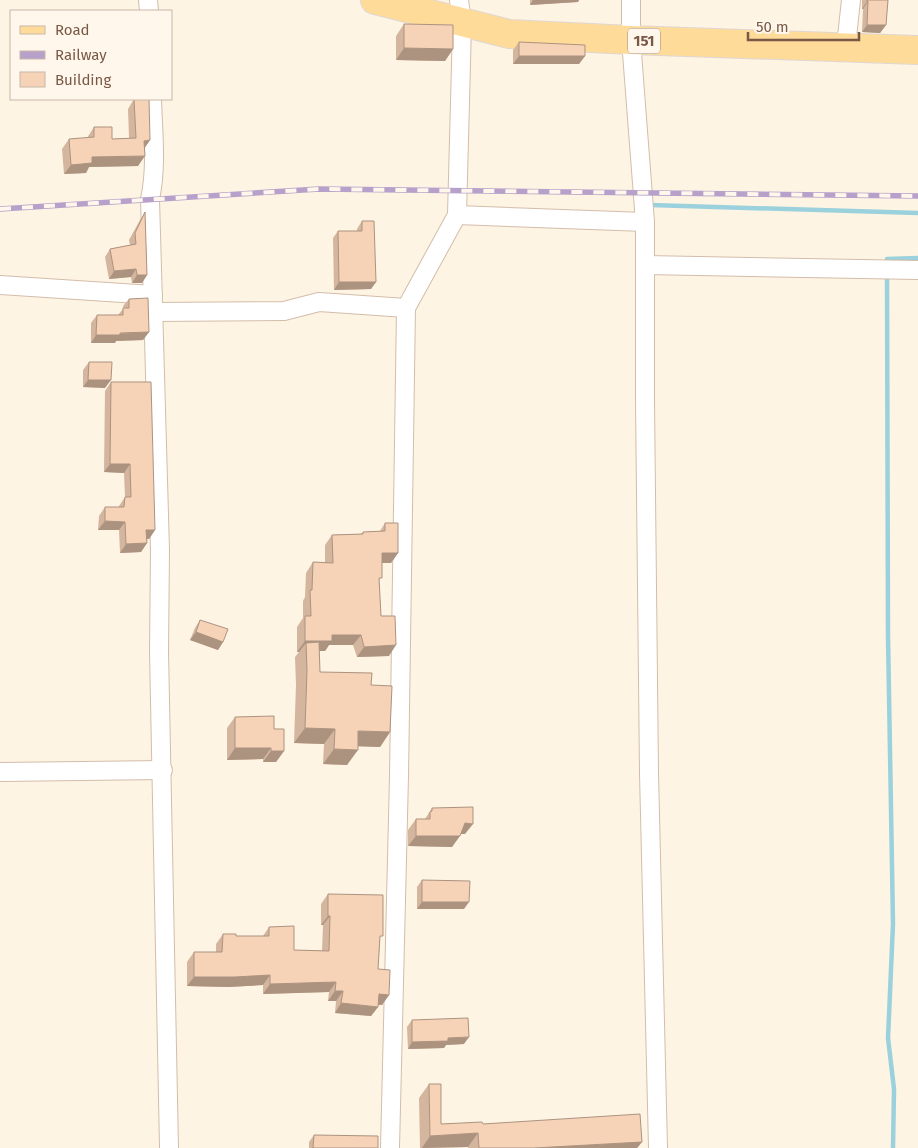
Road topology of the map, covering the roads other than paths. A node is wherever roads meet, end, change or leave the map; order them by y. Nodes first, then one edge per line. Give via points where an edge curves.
1 (375, 0) edge
2 (631, 0) edge
3 (851, 0) edge
4 (460, 11) edge
5 (631, 40) junction
6 (846, 46) junction
7 (918, 50) edge
8 (152, 100) edge
9 (457, 215) junction
10 (645, 222) junction
11 (645, 265) junction
12 (918, 270) edge
13 (0, 284) edge
14 (153, 303) junction
15 (406, 308) junction
16 (163, 770) junction
17 (0, 772) edge
18 (169, 1148) edge
19 (390, 1148) edge
20 (658, 1148) edge

1 - 4 main road, 151
2 - 5 street
3 - 6 street
4 - 5 main road, 151 via 509,34
4 - 9 street
5 - 6 main road, 151
5 - 10 street
6 - 7 main road, 151
8 - 14 street via 154,162 150,200
9 - 10 street
9 - 15 street
10 - 11 street
11 - 12 street
11 - 20 street via 649,773
13 - 14 street
14 - 15 street via 284,311 319,302
14 - 16 street
15 - 19 street
16 - 17 street
16 - 18 street

